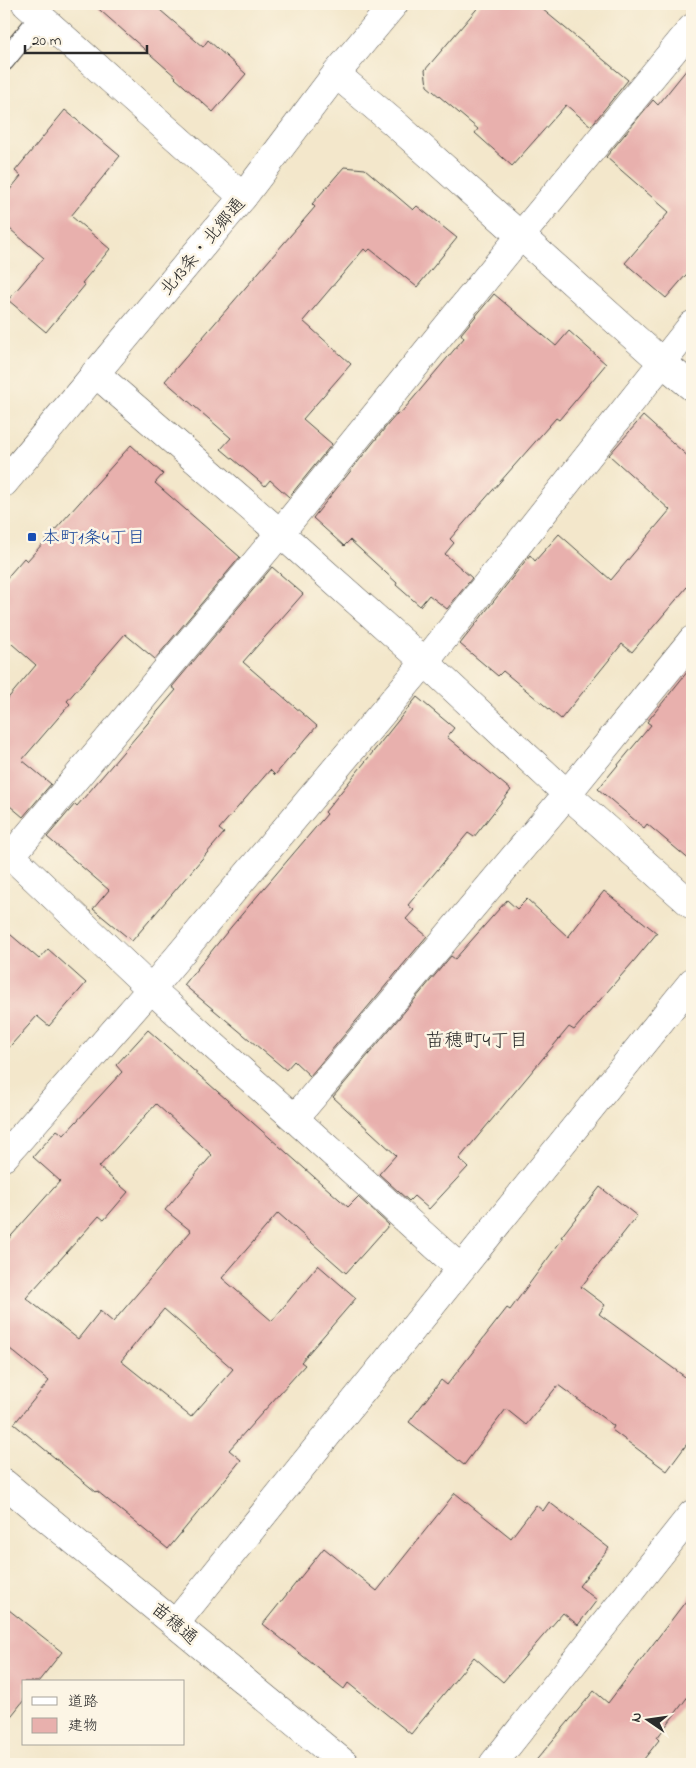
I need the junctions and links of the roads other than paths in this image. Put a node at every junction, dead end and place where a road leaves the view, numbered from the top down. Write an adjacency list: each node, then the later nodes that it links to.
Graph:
1 (394, 4): 5 (street, 北13条・北郷通)
2 (33, 10): 4 (lane); 6 (street)
3 (692, 28): 7 (street)
4 (4, 61)
5 (336, 74): 6 (street, 北13条・北郷通); 7 (street)
6 (243, 197): 10 (street, 北13条・北郷通)
7 (521, 236): 9 (street); 13 (street)
8 (692, 325): 9 (street)
9 (662, 362): 11 (street); 15 (street)
10 (95, 373): 12 (street, 北13条・北郷通); 13 (street)
11 (692, 387)
12 (4, 483)
13 (280, 533): 15 (street); 17 (street)
14 (692, 640): 16 (street)
15 (425, 662): 16 (street); 20 (street)
16 (567, 794): 18 (street); 21 (street)
17 (7, 852): 20 (street)
18 (692, 906)
19 (692, 982): 23 (street)
20 (151, 990): 21 (street); 22 (street)
21 (295, 1118): 23 (street)
22 (4, 1157)
23 (462, 1269): 26 (street)
24 (4, 1482): 26 (street, 苗穂通)
25 (692, 1514): 28 (street)
26 (176, 1624): 27 (street, 苗穂通)
27 (345, 1764)
28 (493, 1764)

